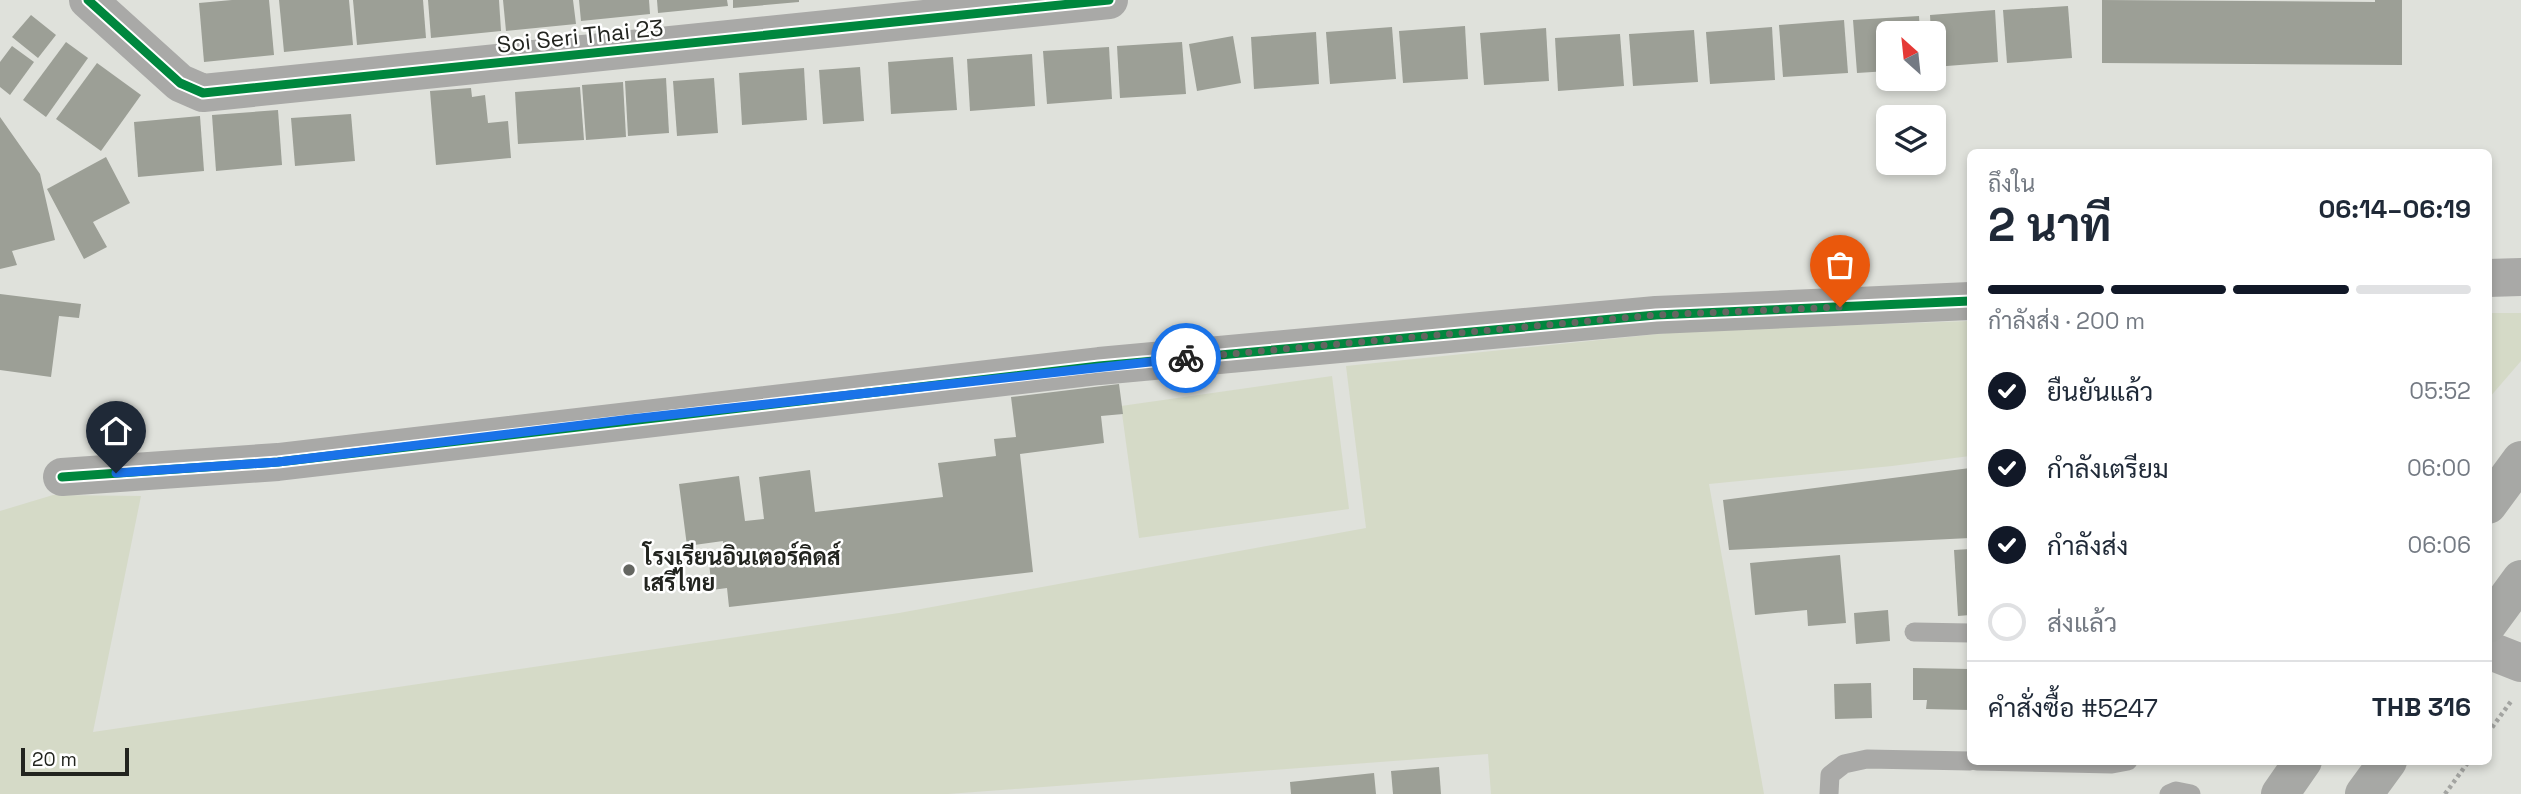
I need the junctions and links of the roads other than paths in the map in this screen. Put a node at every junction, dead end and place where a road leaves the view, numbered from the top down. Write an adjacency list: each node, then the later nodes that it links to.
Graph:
1 (88, 0): 2 (street, Soi Seri Thai 23)
2 (1109, 0)
3 (2521, 277): 4 (street)
4 (2492, 278)
5 (1967, 301): 7 (street)
6 (2521, 460): 8 (main road)
7 (62, 477)
8 (2492, 500)
9 (2521, 579): 10 (main road)
10 (2492, 619)
11 (1914, 632): 12 (lane)
12 (1967, 633)
13 (2492, 652): 14 (street)
14 (2521, 663)
15 (1967, 761): 18 (lane)
16 (2301, 765): 21 (main road)
17 (2385, 765): 22 (main road)
18 (1829, 794)
19 (2169, 794): 20 (lane)
20 (2191, 794)
21 (2280, 794)
22 (2364, 794)

